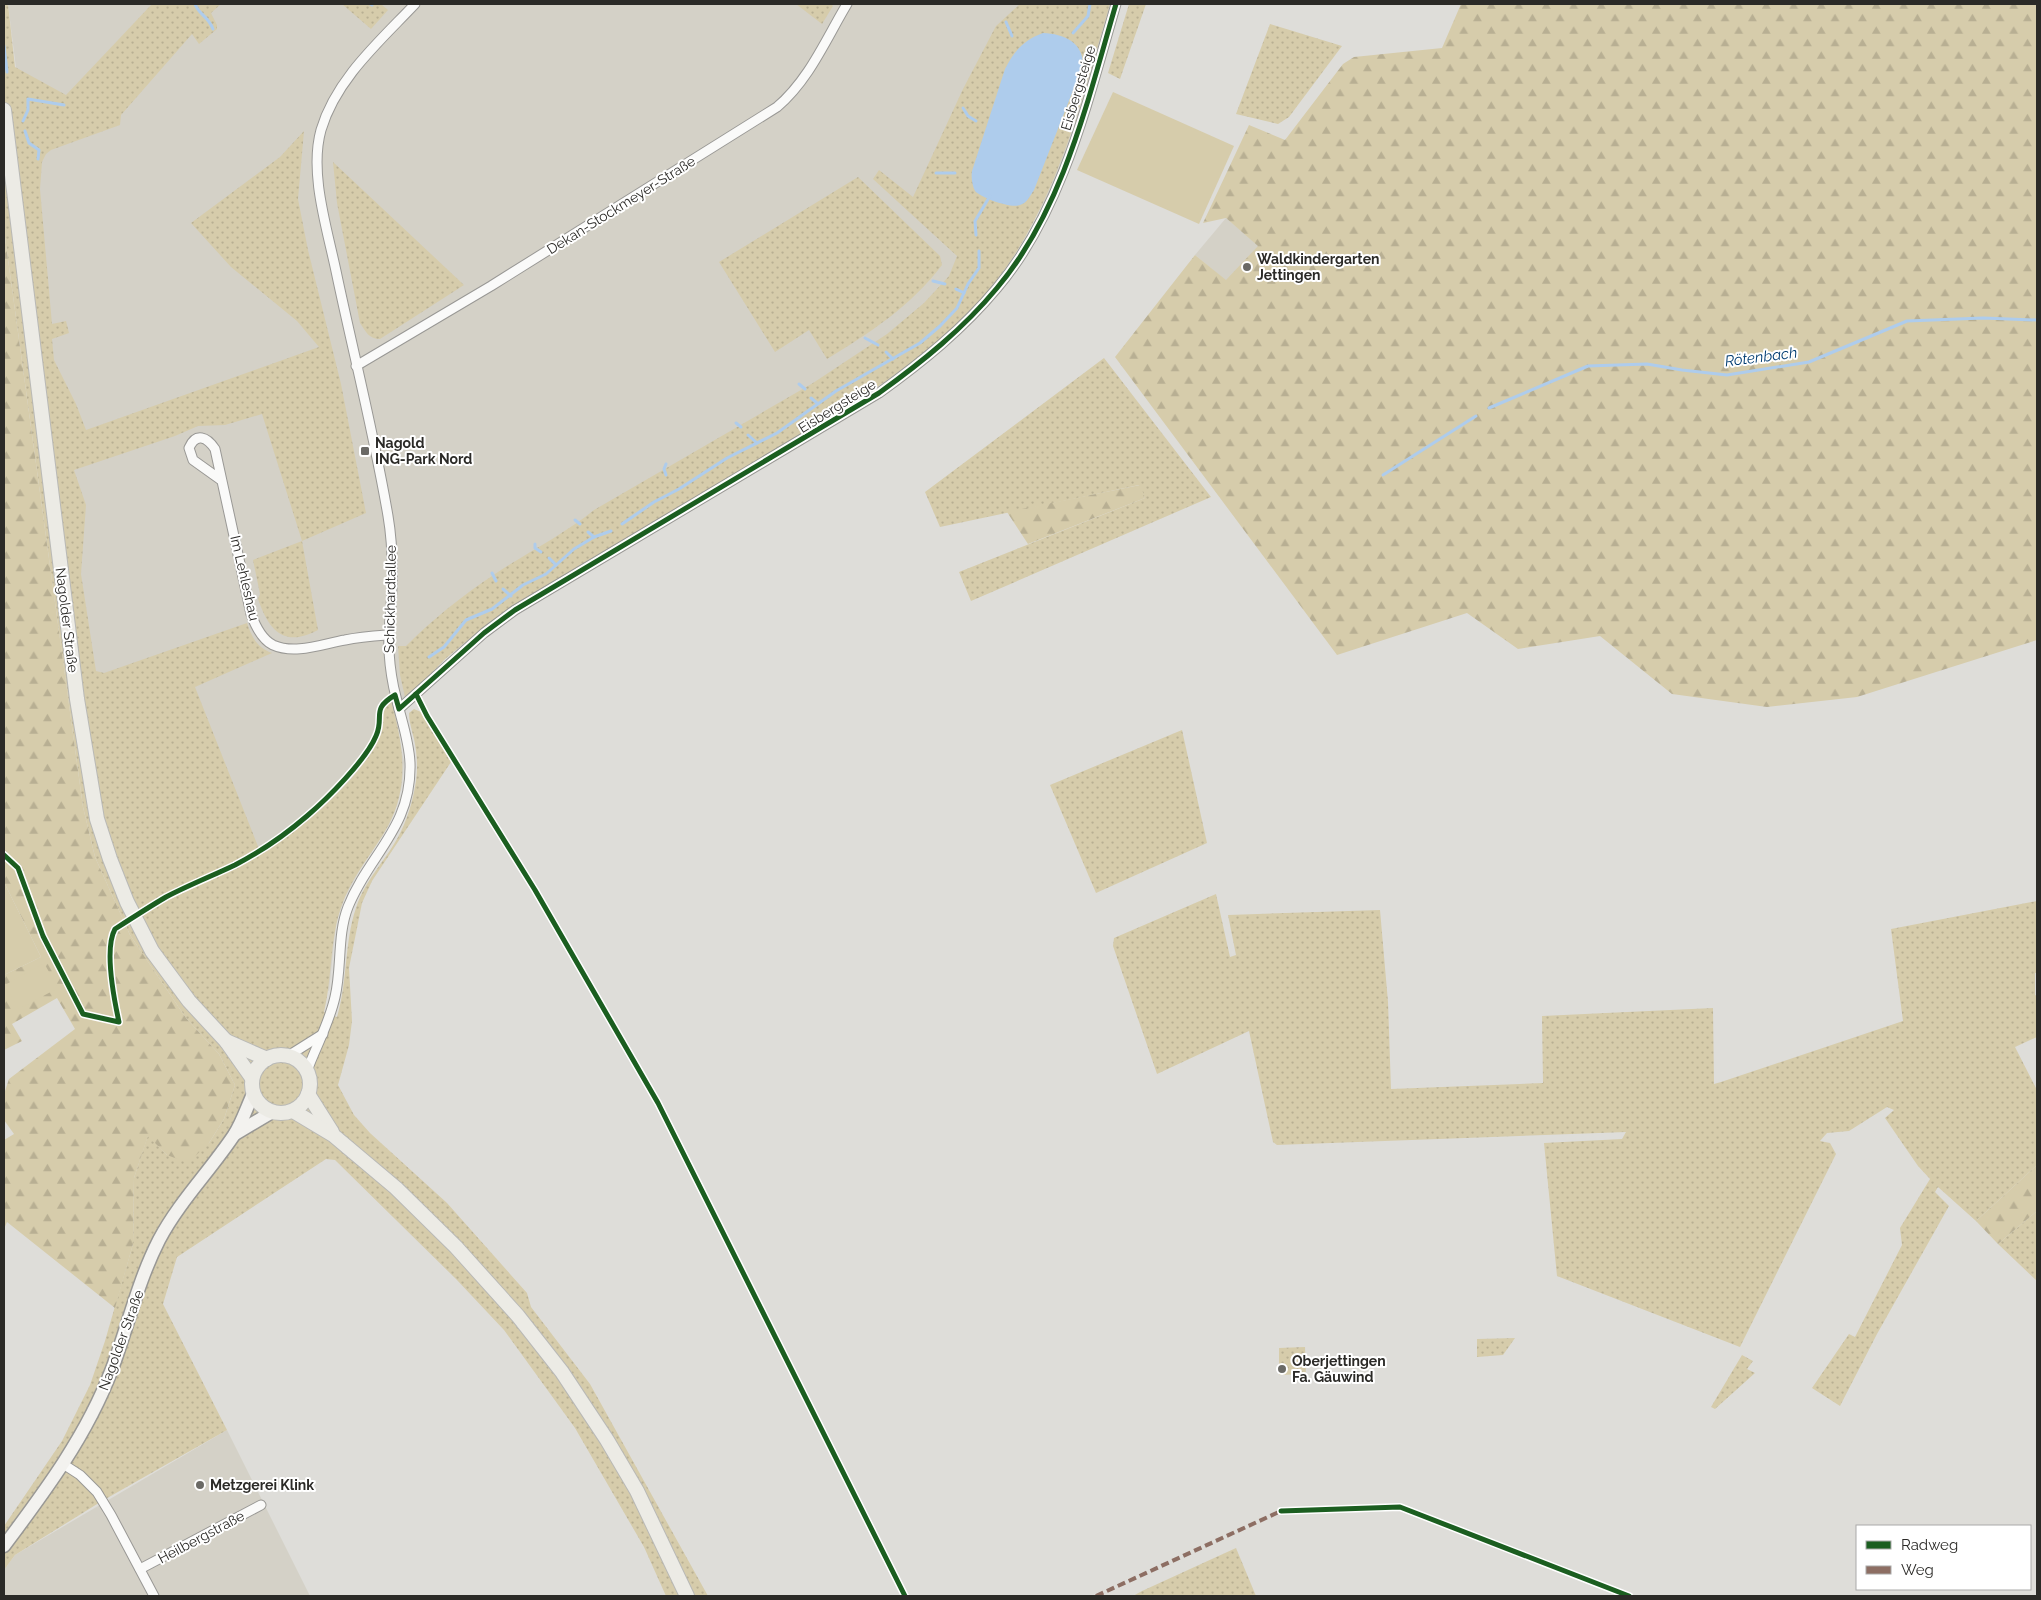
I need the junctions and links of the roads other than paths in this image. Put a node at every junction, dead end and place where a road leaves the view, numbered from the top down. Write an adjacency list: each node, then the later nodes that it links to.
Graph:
1 (415, 4): 5 (street, Schickhardtallee)
2 (847, 4): 5 (street, Dekan-Stockmeyer-Straße)
3 (1116, 4): 8 (street, Eisbergsteige)
4 (4, 110): 10 (main road, Nagolder Straße)
5 (356, 366): 7 (street, Schickhardtallee)
6 (221, 480): 6 (street, Im Lehleshau); 7 (street, Im Lehleshau)
7 (388, 635): 8 (street, Schickhardtallee)
8 (399, 709): 9 (street, Schickhardtallee)
9 (323, 1034): 11 (street); 13 (street, Schickhardtallee)
10 (226, 1041): 12 (main road, Nagolder Straße); 14 (main road, Nagolder Straße)
11 (288, 1056): 12 (main road); 13 (main road)
12 (267, 1059): 14 (main road)
13 (307, 1071): 16 (main road)
14 (252, 1078): 15 (main road)
15 (253, 1094): 18 (main road); 19 (street, Nagolder Straße)
16 (308, 1094): 17 (main road); 20 (main road)
17 (293, 1111): 18 (main road); 20 (main road)
18 (272, 1112): 19 (street, Nagolder Straße)
19 (235, 1134): 21 (street, Nagolder Straße)
20 (333, 1135): 26 (main road)
21 (64, 1464): 23 (street, Nagolder Straße); 24 (street)
22 (261, 1505): 24 (street, Heilbergstraße)
23 (4, 1546)
24 (140, 1569): 25 (street)
25 (154, 1596)
26 (687, 1596)

